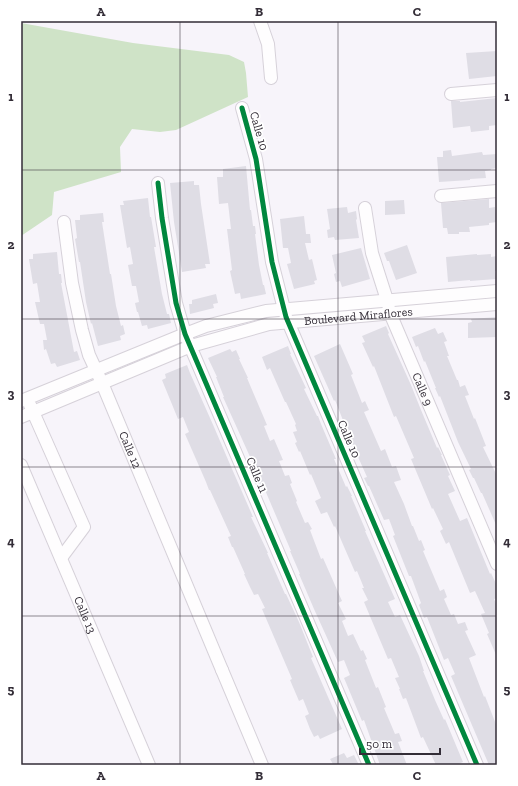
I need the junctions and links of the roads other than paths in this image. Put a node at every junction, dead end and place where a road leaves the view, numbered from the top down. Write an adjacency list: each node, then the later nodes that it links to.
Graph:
1 (260, 21): 2 (street)
2 (271, 78)
3 (497, 90): 4 (street)
4 (451, 94)
5 (242, 108): 14 (street, Calle 10)
6 (158, 183): 17 (street, Calle 11)
7 (497, 191): 8 (street)
8 (441, 196)
9 (365, 208): 12 (street, Calle 9)
10 (64, 222): 19 (street, Calle 12)
11 (497, 291): 12 (street, Boulevard Miraflores)
12 (387, 300): 14 (street, Boulevard Miraflores); 15 (street, Calle 9)
13 (497, 304): 15 (street, Boulevard Miraflores)
14 (284, 309): 16 (street, Calle 10); 17 (street, Boulevard Miraflores)
15 (390, 313): 16 (street, Boulevard Miraflores); 26 (street, Calle 9)
16 (289, 322): 18 (street, Boulevard Miraflores); 30 (street, Calle 10)
17 (185, 334): 18 (street, Calle 11); 19 (street, Boulevard Miraflores)
18 (191, 346): 20 (street, Boulevard Miraflores); 29 (street, Calle 11)
19 (96, 370): 20 (street, Calle 12); 21 (street, Boulevard Miraflores)
20 (102, 383): 22 (street, Boulevard Miraflores); 28 (street, Calle 12)
21 (24, 400): 22 (street)
22 (33, 412): 23 (street, Boulevard Miraflores); 25 (street)
23 (21, 418)
24 (21, 465): 25 (street, Calle 13)
25 (61, 558): 27 (street, Calle 13)
26 (497, 564)
27 (149, 765)
28 (262, 765)
29 (369, 765)
30 (477, 765)

